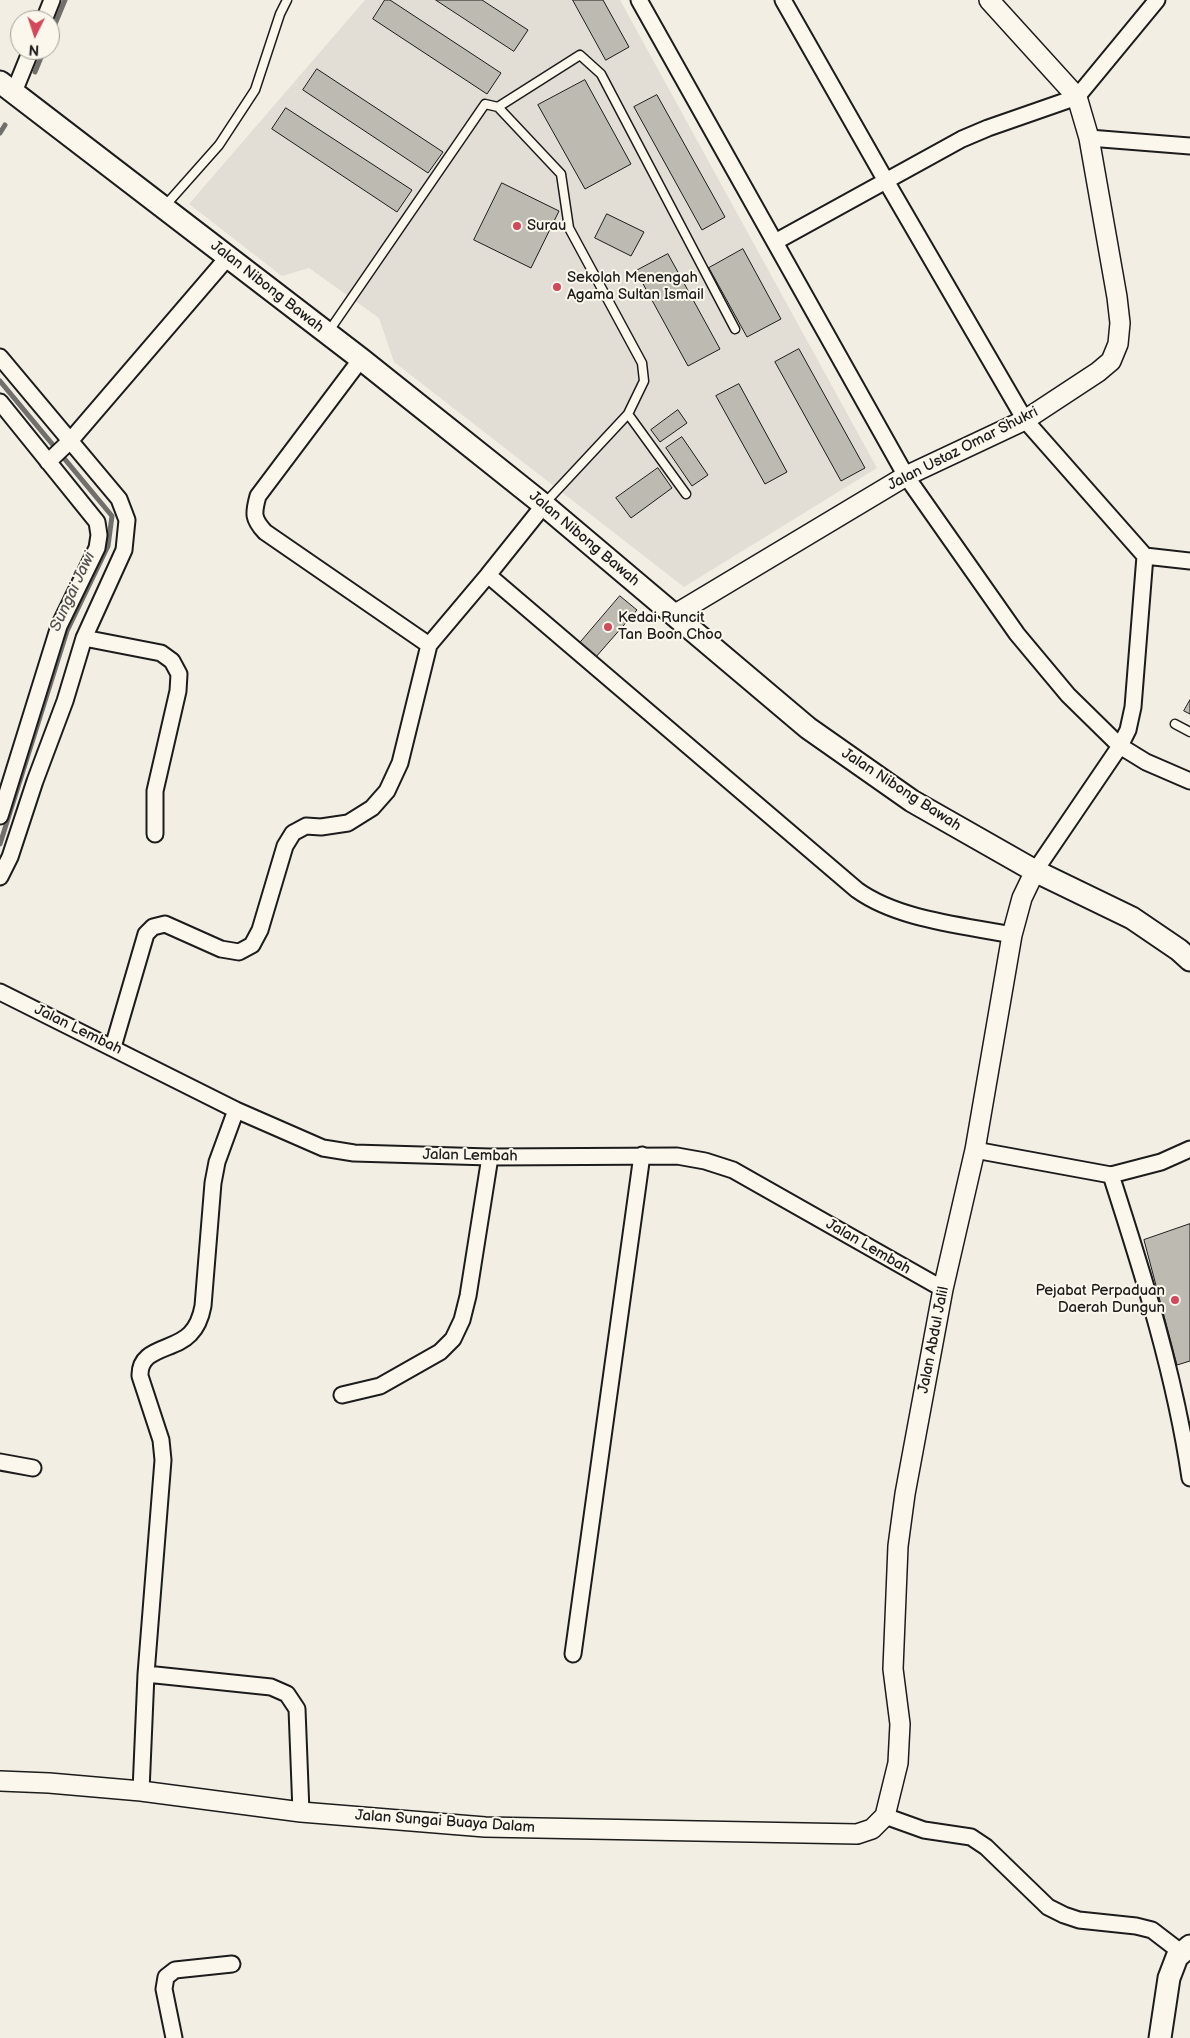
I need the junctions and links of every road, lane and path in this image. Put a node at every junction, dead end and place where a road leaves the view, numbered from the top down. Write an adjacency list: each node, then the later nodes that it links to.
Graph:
1 (287, 0): 13 (lane)
2 (639, 0): 14 (street)
3 (783, 0): 12 (street)
4 (989, 0): 8 (street, Jalan Ustaz Omar Shukri)
5 (1157, 0): 8 (street)
6 (25, 60): 7 (street)
7 (7, 87): 13 (main road, Jalan Nibong Bawah)
8 (1077, 97): 10 (street, Jalan Ustaz Omar Shukri); 12 (street)
9 (498, 107): 16 (lane); 17 (lane); 21 (lane)
10 (1089, 138): 11 (street); 22 (street, Jalan Ustaz Omar Shukri)
11 (1190, 146)
12 (886, 181): 14 (street); 22 (street)
13 (164, 207): 15 (main road, Jalan Nibong Bawah)
14 (775, 242): 25 (street)
15 (228, 257): 17 (main road, Jalan Nibong Bawah); 23 (street)
16 (735, 329)
17 (327, 334): 19 (main road, Jalan Nibong Bawah)
18 (0, 357): 23 (street)
19 (361, 360): 27 (main road, Jalan Nibong Bawah); 33 (street)
20 (0, 402): 24 (street)
21 (628, 414): 26 (lane); 27 (lane)
22 (1025, 420): 25 (street, Jalan Ustaz Omar Shukri); 28 (street)
23 (67, 443): 24 (street); 32 (street)
24 (50, 459): 38 (street)
25 (906, 476): 31 (street, Jalan Ustaz Omar Shukri); 36 (street)
26 (686, 494)
27 (544, 505): 30 (street); 31 (main road, Jalan Nibong Bawah)
28 (1145, 556): 29 (street); 36 (street)
29 (1190, 561)
30 (488, 576): 33 (street); 42 (street)
31 (674, 616): 40 (main road, Jalan Nibong Bawah)
32 (84, 638): 39 (street); 41 (street)
33 (430, 645): 45 (street)
34 (1175, 724): 35 (lane)
35 (1190, 732)
36 (1120, 746): 37 (street); 40 (street)
37 (1190, 781)
38 (0, 816)
39 (155, 834)
40 (1036, 871): 42 (street, Jalan Abdul Jalil); 43 (main road, Jalan Nibong Bawah)
41 (0, 877)
42 (1012, 935): 47 (street, Jalan Abdul Jalil)
43 (1190, 960)
44 (0, 992): 45 (street, Jalan Lembah)
45 (113, 1047): 46 (street, Jalan Lembah)
46 (236, 1110): 50 (street, Jalan Lembah); 58 (street)
47 (975, 1150): 51 (street); 52 (street, Jalan Abdul Jalil)
48 (1190, 1150): 51 (street)
49 (642, 1155): 50 (street, Jalan Lembah); 52 (street, Jalan Lembah); 57 (street)
50 (490, 1157): 53 (street)
51 (1111, 1175): 56 (street)
52 (943, 1290): 62 (street, Jalan Abdul Jalil)
53 (342, 1395)
54 (0, 1462): 55 (street)
55 (33, 1468)
56 (1190, 1478)
57 (573, 1654)
58 (146, 1674): 60 (street); 61 (street)
59 (0, 1781): 60 (street, Jalan Sungai Buaya Dalam)
60 (141, 1792): 61 (street, Jalan Sungai Buaya Dalam)
61 (301, 1812): 62 (street, Jalan Sungai Buaya Dalam)
62 (885, 1816): 63 (street)
63 (1186, 1950): 66 (main road)
64 (232, 1964): 65 (street)
65 (174, 2038)
66 (1160, 2038)

